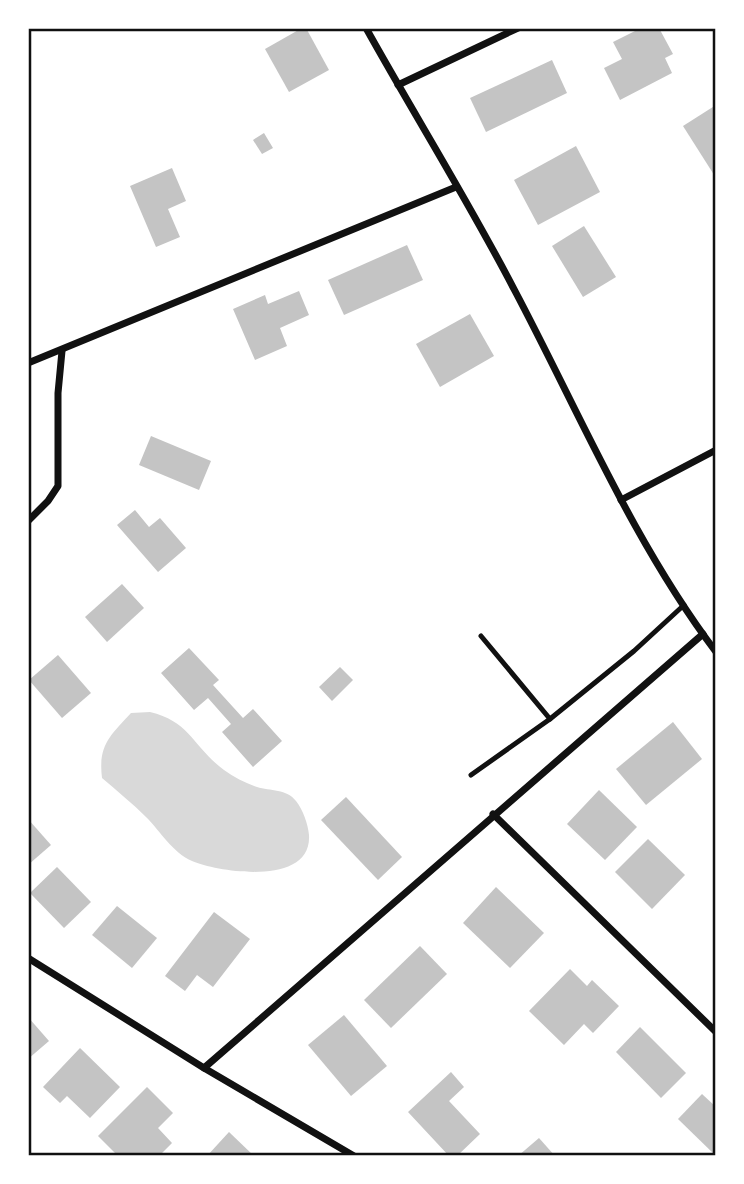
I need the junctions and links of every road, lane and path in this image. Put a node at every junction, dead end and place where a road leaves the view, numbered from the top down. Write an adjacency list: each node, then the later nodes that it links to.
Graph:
1 (366, 28): 3 (street)
2 (518, 28): 3 (street)
3 (398, 85): 4 (street)
4 (456, 187): 5 (street); 8 (street)
5 (62, 351): 6 (street); 9 (street)
6 (28, 363)
7 (716, 450): 8 (street)
8 (621, 500): 10 (street)
9 (28, 521)
10 (684, 605): 11 (street); 14 (lane)
11 (703, 634): 13 (street); 16 (street)
12 (481, 636): 14 (lane)
13 (716, 652)
14 (550, 719): 15 (lane)
15 (471, 775)
16 (493, 814): 18 (street); 19 (street)
17 (28, 958): 19 (street)
18 (716, 1032)
19 (204, 1068): 20 (street)
20 (354, 1156)

